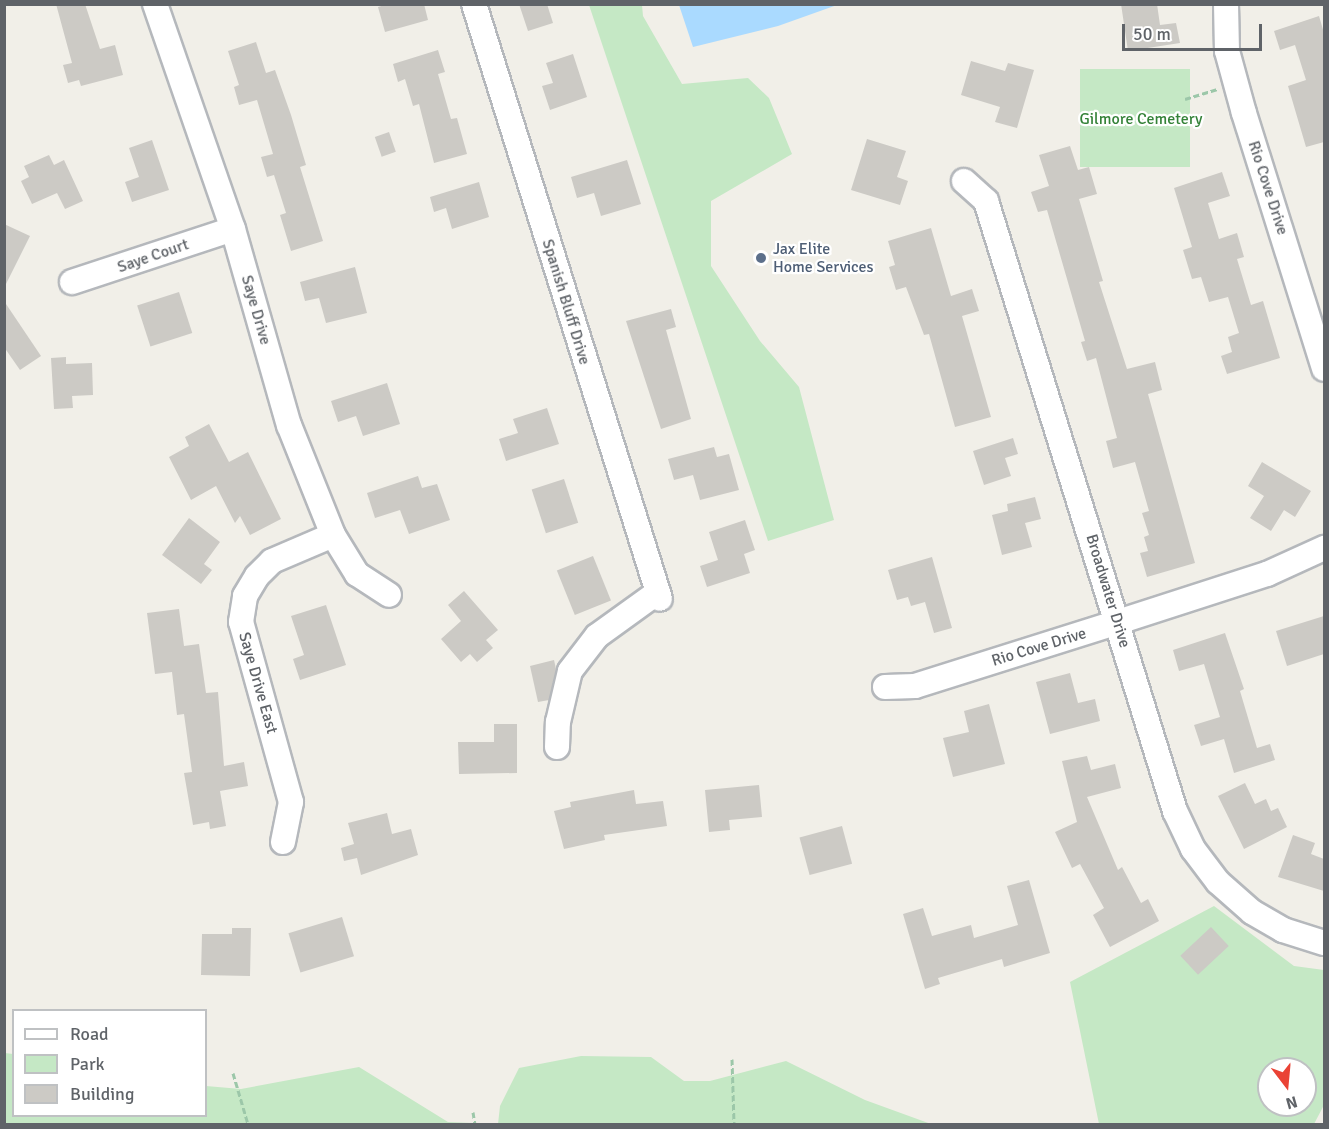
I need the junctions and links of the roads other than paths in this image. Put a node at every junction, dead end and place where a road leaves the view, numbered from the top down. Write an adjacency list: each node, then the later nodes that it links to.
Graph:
1 (155, 4): 5 (street, Saye Drive)
2 (474, 4): 13 (street, Spanish Bluff Drive)
3 (1226, 4): 7 (street, Rio Cove Drive)
4 (964, 181): 11 (street, Broadwater Drive)
5 (233, 229): 6 (street, Saye Court); 8 (street, Saye Drive)
6 (72, 282)
7 (1324, 369)
8 (333, 535): 10 (street, Saye Drive); 14 (street, Saye Drive East)
9 (1324, 548): 11 (street, Rio Cove Drive)
10 (389, 596)
11 (1118, 622): 12 (street, Rio Cove Drive); 15 (street, Broadwater Drive)
12 (885, 687)
13 (557, 747)
14 (282, 842)
15 (1324, 943)

